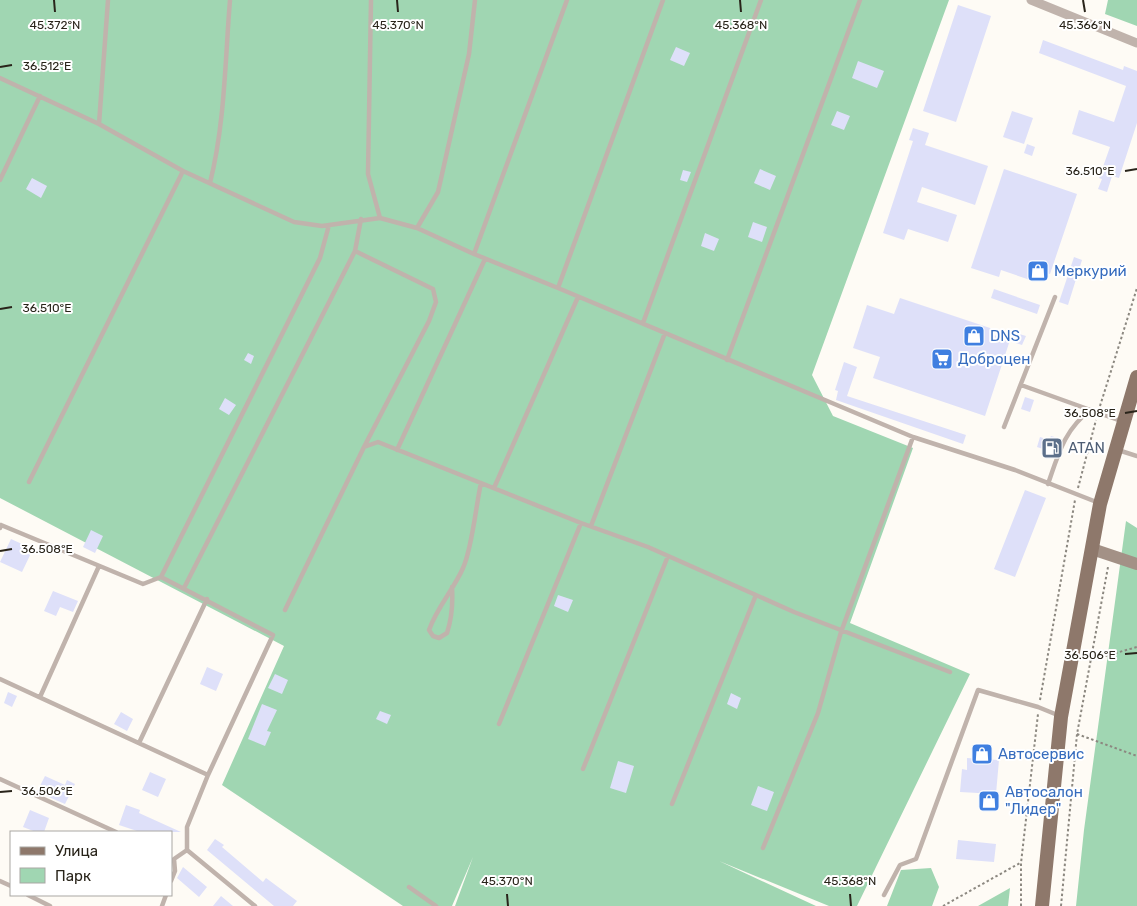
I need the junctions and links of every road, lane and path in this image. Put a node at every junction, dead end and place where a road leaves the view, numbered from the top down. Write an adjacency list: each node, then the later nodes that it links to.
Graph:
1 (108, 0): 13 (lane)
2 (230, 0): 16 (lane)
3 (371, 0): 17 (lane)
4 (475, 0): 20 (lane)
5 (567, 0): 22 (lane)
6 (663, 0): 24 (lane)
7 (761, 0): 28 (lane)
8 (860, 0): 30 (lane)
9 (1031, 0): 10 (street)
10 (1137, 43)
11 (0, 78): 12 (lane)
12 (40, 96): 13 (lane); 15 (lane)
13 (99, 124): 14 (lane)
14 (183, 171): 16 (lane); 42 (lane)
15 (0, 180)
16 (210, 183): 19 (lane)
17 (380, 218): 18 (lane); 20 (lane)
18 (361, 220): 19 (lane); 21 (lane)
19 (329, 225): 56 (lane)
20 (417, 228): 22 (lane)
21 (355, 251): 38 (lane); 58 (lane)
22 (474, 254): 23 (lane)
23 (485, 259): 24 (lane); 40 (lane)
24 (558, 288): 26 (lane)
25 (1137, 288): 34 (path)
26 (578, 297): 28 (lane); 45 (lane)
27 (1055, 297): 32 (lane)
28 (643, 323): 29 (lane)
29 (666, 332): 30 (lane); 49 (lane)
30 (728, 360): 37 (lane)
31 (1137, 377): 35 (main road)
32 (1021, 385): 33 (lane); 36 (lane)
33 (1091, 410): 34 (lane); 44 (lane)
34 (1098, 413): 35 (lane); 46 (path)
35 (1123, 421): 39 (main road)
36 (1004, 428)
37 (913, 437): 44 (lane); 62 (lane)
38 (364, 447): 40 (lane); 61 (lane)
39 (1114, 449): 41 (lane); 47 (main road)
40 (397, 450): 43 (lane)
41 (1137, 456)
42 (29, 482)
43 (480, 483): 45 (lane); 57 (lane)
44 (1048, 484): 46 (lane)
45 (494, 488): 48 (lane)
46 (1076, 494): 47 (lane); 68 (path)
47 (1100, 504): 51 (main road)
48 (581, 523): 49 (lane); 70 (lane)
49 (591, 526): 53 (lane)
50 (0, 528): 55 (lane)
51 (1092, 549): 52 (main road); 69 (main road)
52 (1110, 555): 54 (main road); 64 (path)
53 (668, 556): 59 (lane); 74 (lane)
54 (1137, 564)
55 (99, 566): 56 (lane); 67 (lane)
56 (161, 577): 58 (lane)
57 (452, 587): 57 (lane)
58 (184, 588): 60 (lane)
59 (756, 596): 62 (lane); 77 (lane)
60 (207, 599): 72 (lane); 75 (lane)
61 (285, 610)
62 (841, 632): 65 (lane); 79 (lane)
63 (1137, 647): 64 (path)
64 (1090, 660): 71 (path)
65 (950, 672)
66 (0, 679): 67 (lane)
67 (40, 697): 72 (lane)
68 (1038, 707): 69 (lane); 82 (path); 85 (lane)
69 (1061, 717): 92 (main road)
70 (499, 724)
71 (1078, 734): 73 (path); 93 (path)
72 (139, 744): 75 (lane)
73 (1137, 756)
74 (583, 770)
75 (208, 775): 80 (lane)
76 (0, 779): 78 (lane)
77 (672, 804)
78 (114, 831)
79 (763, 848)
80 (187, 850): 81 (lane); 88 (lane)
81 (173, 858): 83 (lane)
82 (1021, 863): 90 (path); 91 (path)
83 (172, 878)
84 (409, 887): 89 (lane)
85 (884, 895)
86 (30, 896): 87 (lane)
87 (50, 906)
88 (255, 906)
89 (436, 906)
90 (943, 906)
91 (1021, 906)
92 (1042, 906)
93 (1061, 906)

